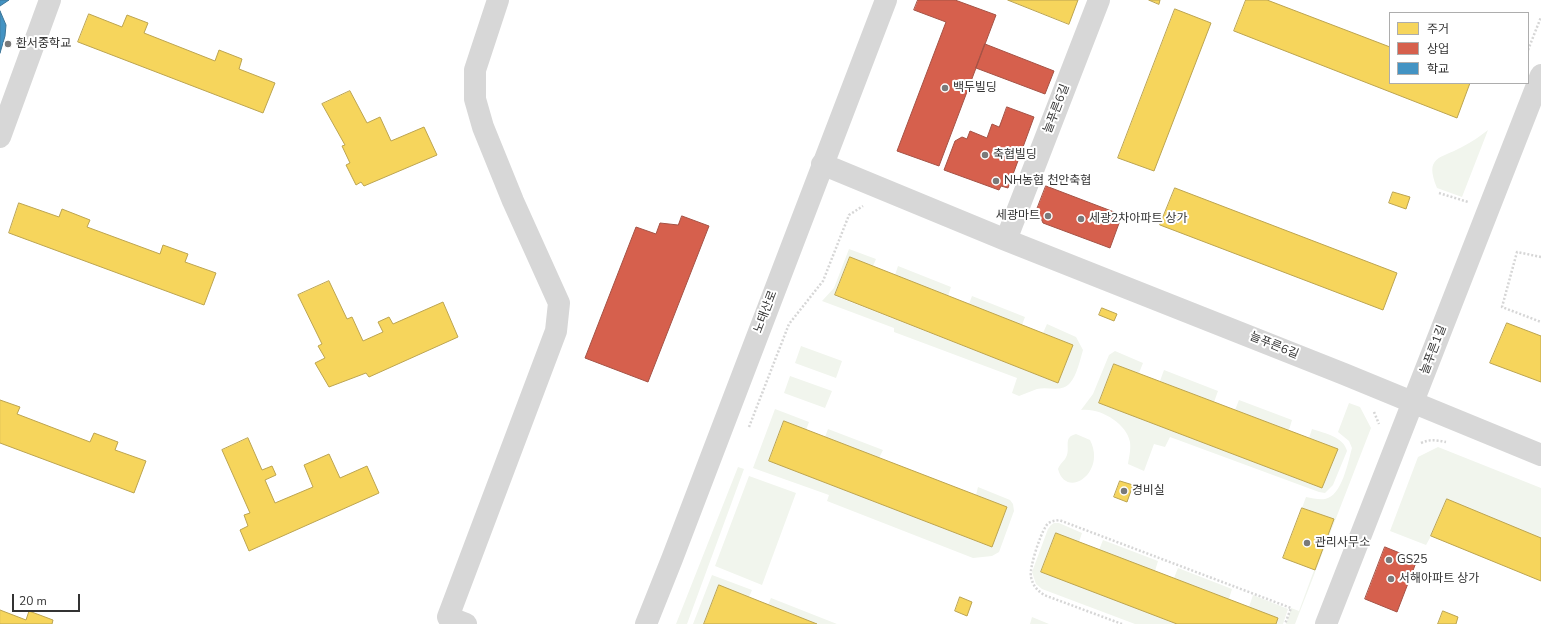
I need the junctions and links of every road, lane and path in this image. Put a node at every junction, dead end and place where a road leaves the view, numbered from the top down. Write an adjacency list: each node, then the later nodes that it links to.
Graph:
1 (50, 0): 8 (street)
2 (498, 0): 19 (street)
3 (886, 0): 9 (street, 노태산로)
4 (1099, 0): 11 (street, 늘푸른6길)
5 (1541, 17): 6 (path)
6 (1529, 47)
7 (1541, 75): 14 (street, 늘푸른1길)
8 (0, 137)
9 (822, 164): 11 (street, 늘푸른6길); 20 (street, 노태산로)
10 (867, 205): 17 (path)
11 (1006, 240): 14 (street, 늘푸른6길)
12 (1541, 257): 13 (path)
13 (1541, 322)
14 (1412, 403): 18 (street, 늘푸른6길); 23 (street, 늘푸른1길)
15 (1372, 409): 16 (path)
16 (1380, 426)
17 (746, 434)
18 (1541, 455)
19 (466, 624)
20 (646, 624)
21 (1122, 624): 22 (path)
22 (1285, 624)
23 (1326, 624)

